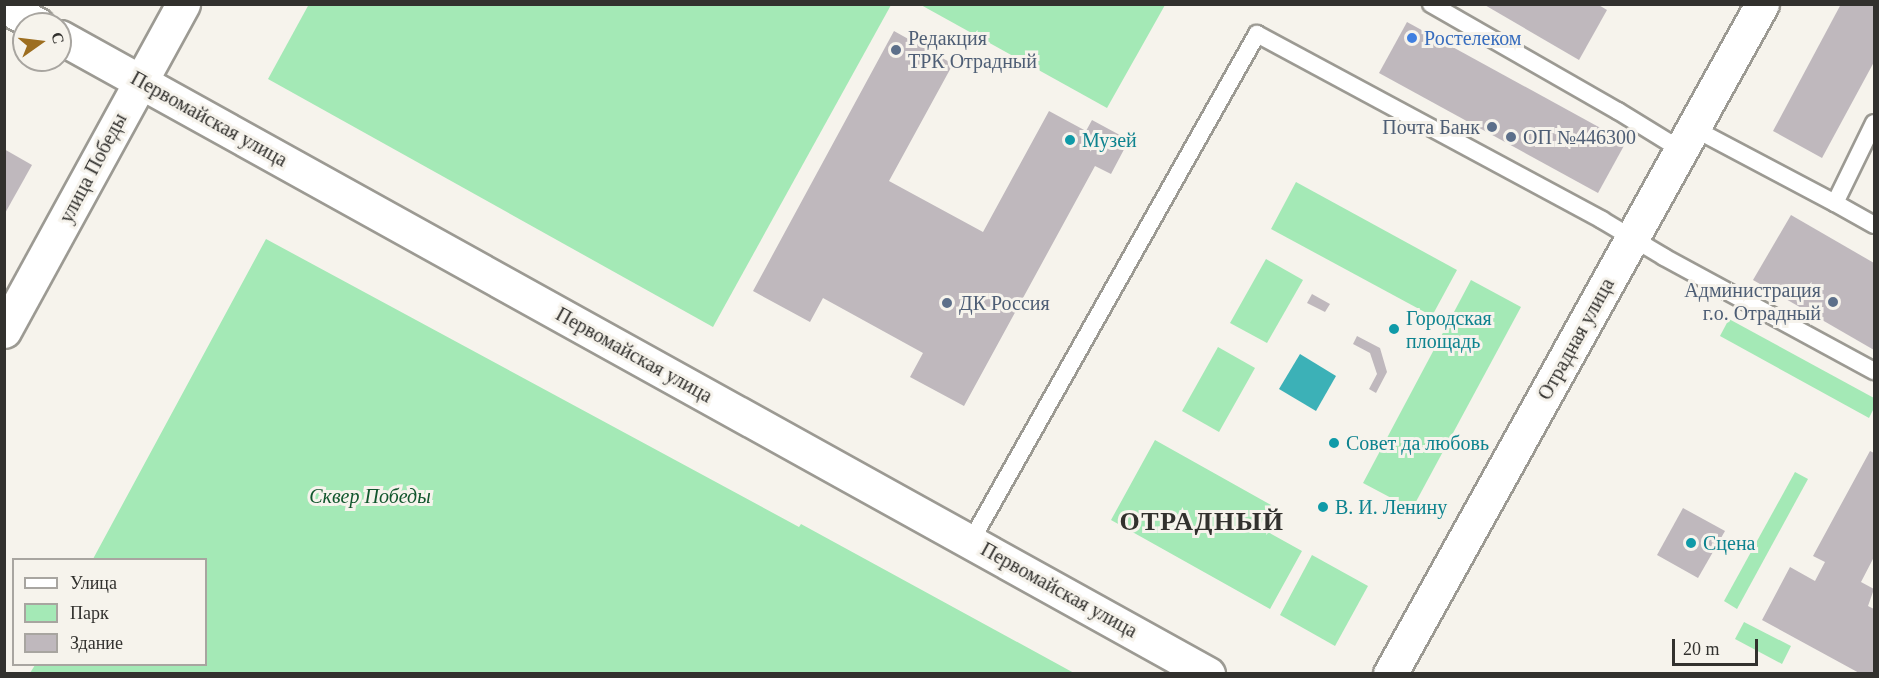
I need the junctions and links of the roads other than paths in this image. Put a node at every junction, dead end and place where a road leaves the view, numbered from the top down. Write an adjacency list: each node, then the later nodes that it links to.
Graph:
1 (183, 4): 5 (street, улица Победы)
2 (1431, 4): 7 (lane)
3 (1762, 4): 7 (street, Отрадная улица)
4 (72, 44): 5 (street, Первомайская улица)
5 (140, 81): 11 (street, улица Победы); 13 (street, Первомайская улица)
6 (1875, 123): 8 (lane)
7 (1689, 140): 8 (lane); 10 (street, Отрадная улица)
8 (1835, 203): 9 (lane)
9 (1875, 225)
10 (1632, 238): 12 (lane); 13 (lane); 15 (street, Отрадная улица)
11 (4, 331)
12 (1875, 371)
13 (971, 541): 14 (street, Первомайская улица)
14 (1208, 674)
15 (1390, 674)

